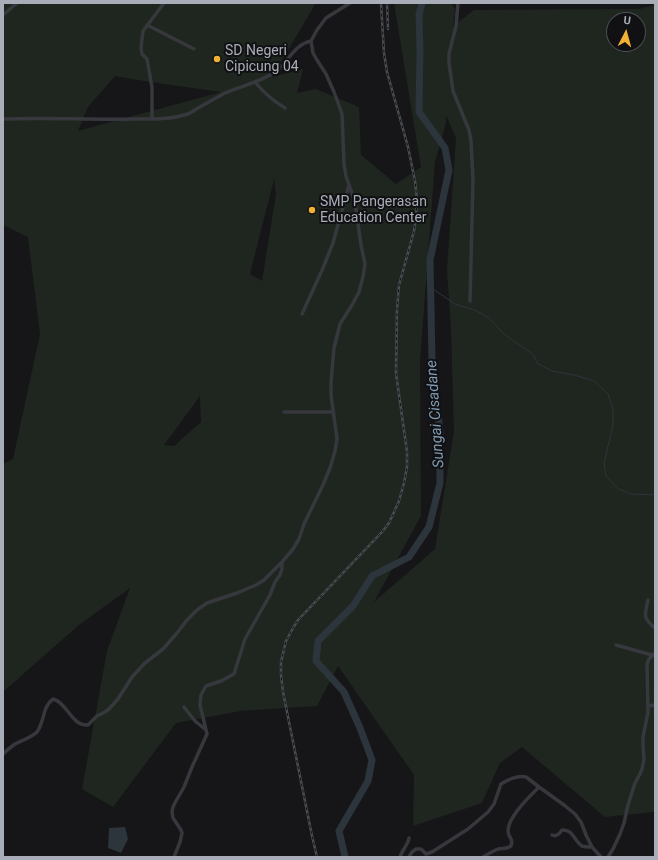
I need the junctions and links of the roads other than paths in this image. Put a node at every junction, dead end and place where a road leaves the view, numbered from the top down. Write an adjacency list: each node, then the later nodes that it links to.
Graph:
1 (17, 3): 5 (street)
2 (164, 3): 6 (street)
3 (350, 3): 7 (street)
4 (458, 3): 14 (street)
5 (3, 15)
6 (147, 25): 8 (street); 12 (street)
7 (311, 41): 9 (street); 13 (street)
8 (194, 49)
9 (255, 82): 10 (street); 12 (street)
10 (285, 108)
11 (3, 119): 12 (street)
12 (152, 119)
13 (349, 184): 15 (street); 17 (street)
14 (470, 300)
15 (302, 314)
16 (284, 412): 17 (street)
17 (333, 412): 18 (street)
18 (282, 562): 26 (street); 27 (street)
19 (648, 600): 20 (street)
20 (655, 628)
21 (616, 645): 22 (street)
22 (654, 654): 24 (street)
23 (655, 705): 24 (street)
24 (648, 706): 39 (street)
25 (184, 707): 26 (street)
26 (206, 730): 33 (street)
27 (3, 754)
28 (539, 788): 31 (street); 32 (street); 37 (street)
29 (552, 835): 31 (street)
30 (409, 838): 34 (street)
31 (592, 847): 38 (street)
32 (432, 852): 35 (street); 36 (street)
33 (174, 857)
34 (400, 857)
35 (409, 857)
36 (430, 857)
37 (483, 857)
38 (601, 857)
39 (608, 857)

